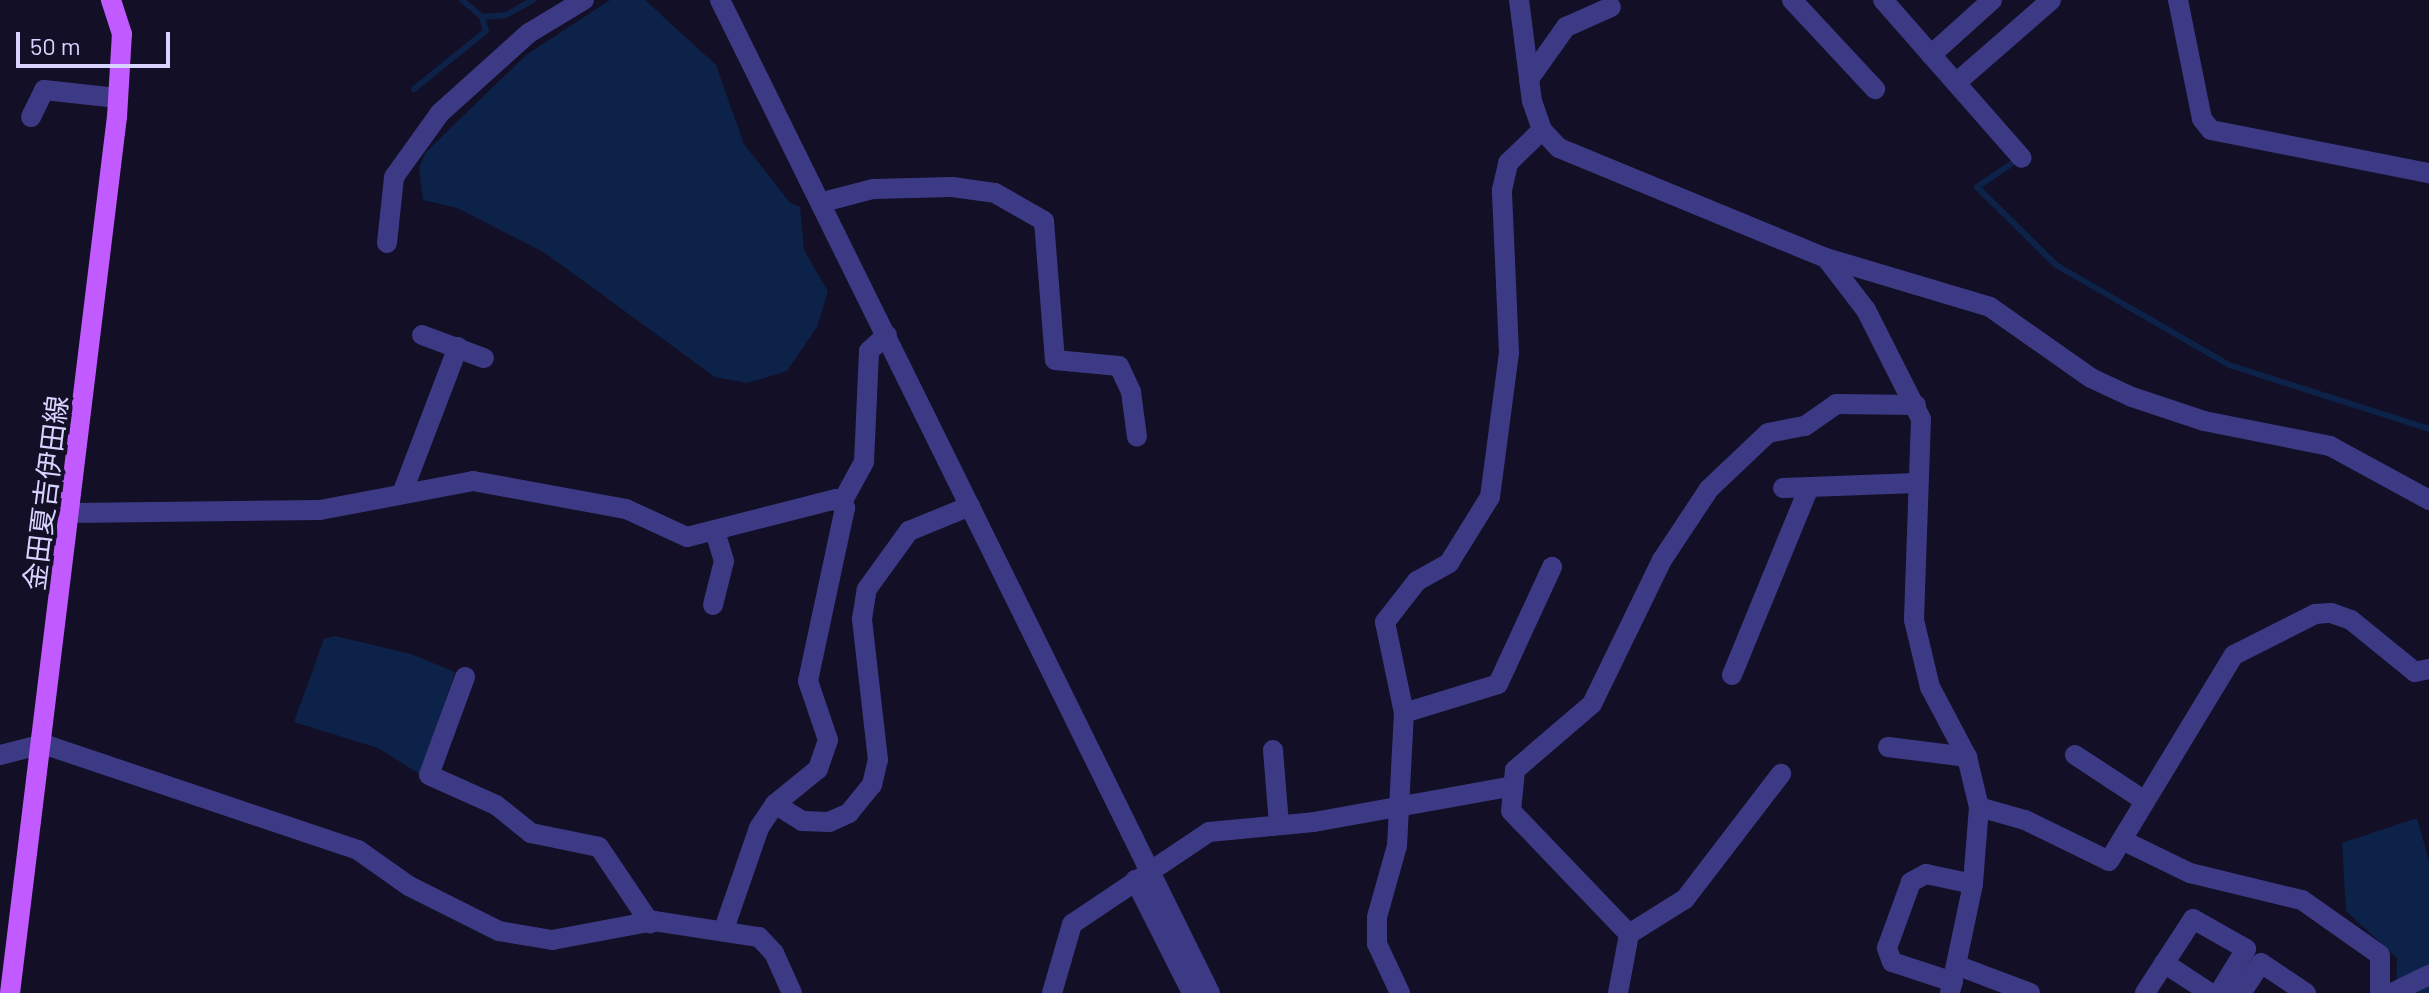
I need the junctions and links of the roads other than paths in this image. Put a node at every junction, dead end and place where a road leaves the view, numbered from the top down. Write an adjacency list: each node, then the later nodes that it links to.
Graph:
1 (111, 0): 15 (main road, 金田夏吉伊田線)
2 (720, 0): 20 (street)
3 (1519, 0): 12 (street)
4 (1792, 0): 14 (street)
5 (1992, 0): 11 (street)
6 (2051, 0): 13 (street)
7 (2178, 0): 19 (street)
8 (1887, 1): 11 (street)
9 (575, 6): 21 (street)
10 (1611, 7): 12 (street)
11 (1931, 55): 13 (street)
12 (1529, 79): 17 (street)
13 (1956, 83): 18 (street)
14 (1875, 89)
15 (118, 98): 16 (street); 36 (main road, 金田夏吉伊田線)
16 (31, 117)
17 (1542, 130): 22 (street); 43 (street)
18 (2022, 158)
19 (2429, 173)
20 (823, 202): 24 (street); 28 (street)
21 (387, 243)
22 (1826, 258): 27 (street); 33 (street)
23 (422, 335): 25 (street)
24 (887, 335): 34 (street); 35 (street)
25 (458, 347): 26 (street); 32 (street)
26 (484, 358)
27 (1916, 405): 29 (street); 51 (street)
28 (1137, 437)
29 (1916, 483): 30 (street); 49 (street)
30 (1809, 487): 31 (street); 41 (street)
31 (1783, 488)
32 (403, 491): 36 (street); 37 (street)
33 (2429, 500)
34 (841, 504): 37 (street); 53 (street)
35 (970, 506): 53 (street); 58 (street)
36 (71, 513): 44 (main road, 金田夏吉伊田線)
37 (716, 534): 39 (street)
38 (1552, 567): 43 (street)
39 (713, 605)
40 (2429, 669): 52 (street)
41 (1732, 675)
42 (465, 677): 60 (street)
43 (1404, 713): 55 (street)
44 (43, 744): 47 (street); 60 (street); 66 (main road, 金田夏吉伊田線)
45 (1888, 747): 49 (street)
46 (1273, 750): 56 (street)
47 (0, 755)
48 (2075, 755): 52 (street)
49 (1967, 757): 54 (street)
50 (1781, 774): 62 (street)
51 (1509, 787): 55 (street); 62 (street)
52 (2145, 801): 57 (street)
53 (775, 804): 61 (street)
54 (1979, 807): 57 (street); 59 (street)
55 (1401, 808): 56 (street); 71 (street)
56 (1279, 824): 58 (street)
57 (2122, 840): 79 (street)
58 (1142, 876): 68 (street); 69 (street); 70 (street)
59 (1973, 884): 65 (street); 65 (street)
60 (650, 923): 61 (street)
61 (724, 929): 67 (street)
62 (1629, 934): 72 (street)
63 (2164, 963): 74 (street); 75 (street); 76 (street)
64 (2429, 975): 80 (street)
65 (1953, 980): 73 (street)
66 (10, 993)
67 (792, 993)
68 (1052, 993)
69 (1192, 993)
70 (1210, 993)
71 (1400, 993)
72 (1618, 993)
73 (2030, 993)
74 (2145, 993)
75 (2210, 993)
76 (2219, 993)
77 (2241, 993): 78 (street)
78 (2306, 993)
79 (2380, 993)
80 (2392, 993)

